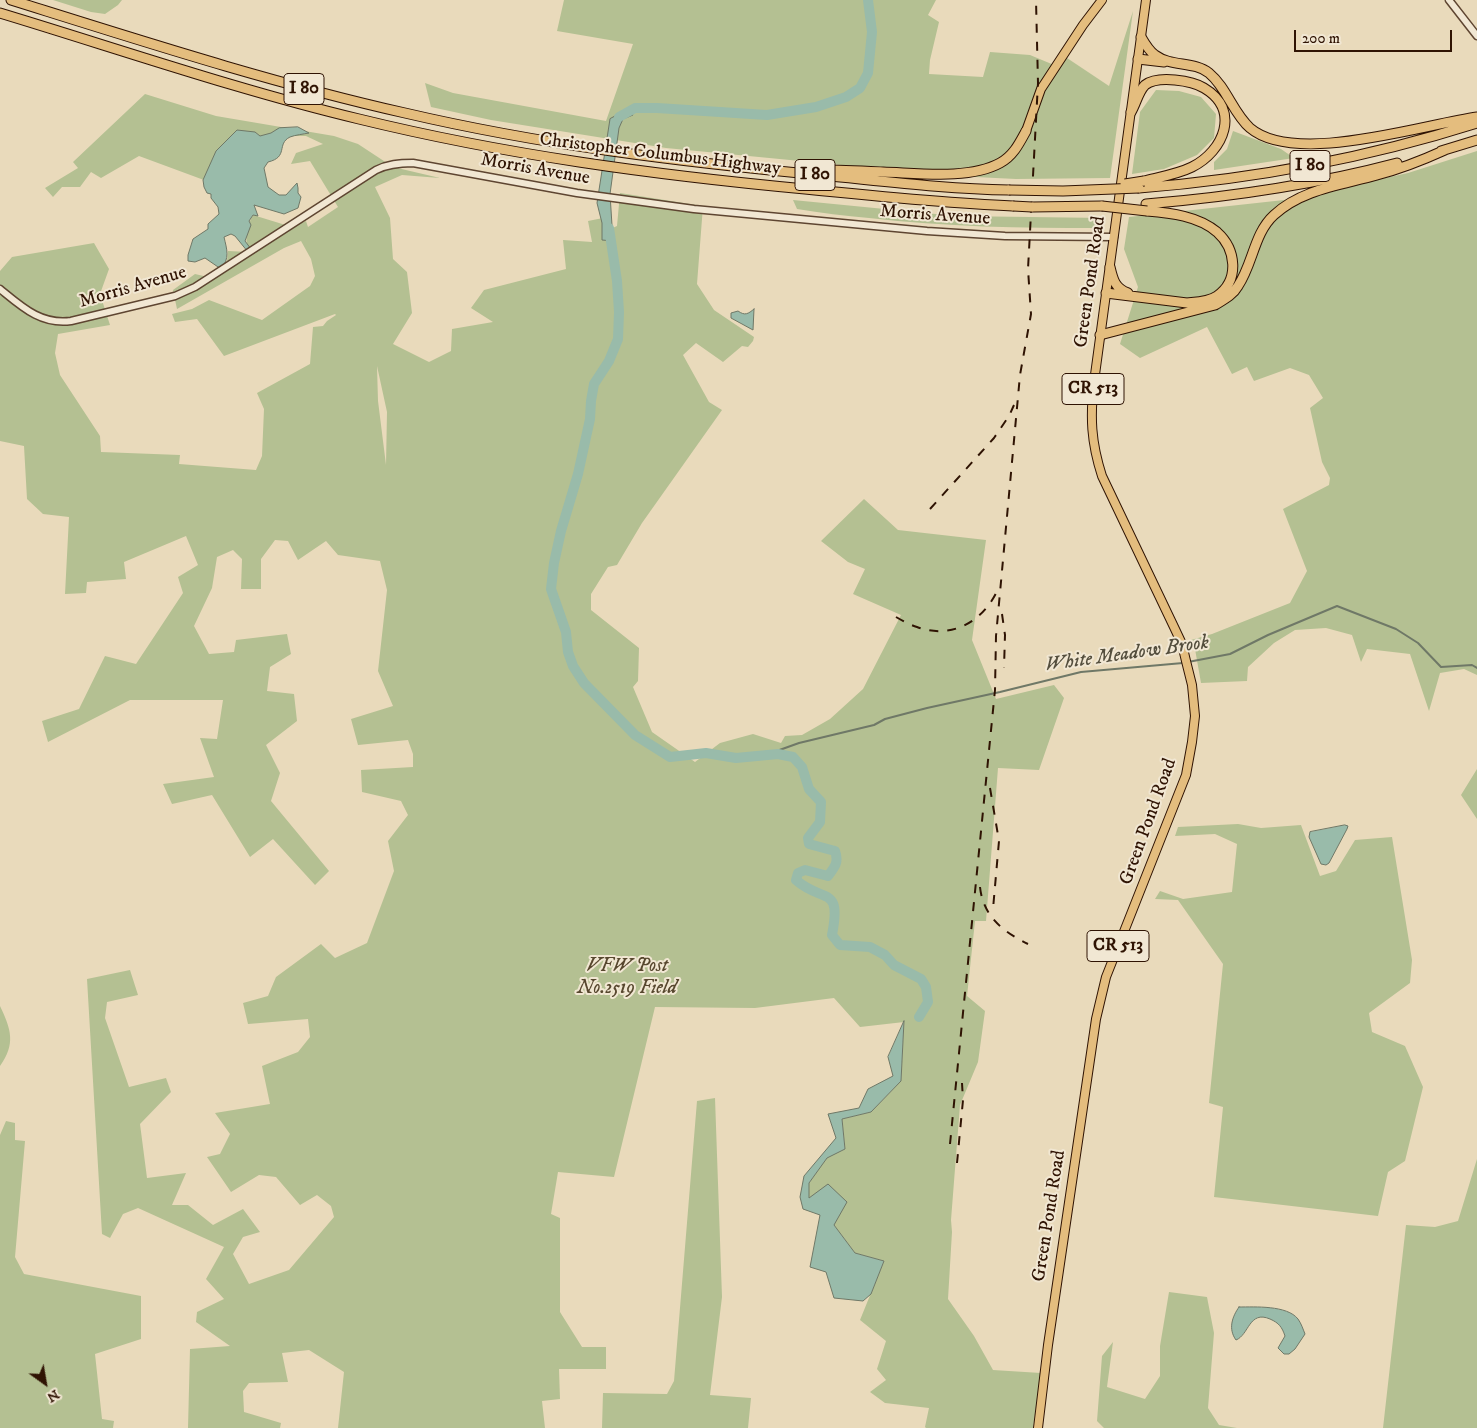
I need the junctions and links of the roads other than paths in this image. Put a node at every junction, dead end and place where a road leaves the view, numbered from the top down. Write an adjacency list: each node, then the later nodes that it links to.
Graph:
1 (11, 0): 16 (highway, Christopher Columbus Highway / I 80)
2 (1102, 0): 13 (main road)
3 (1146, 0): 7 (main road, Green Pond Road / CR 513)
4 (1449, 0): 6 (street)
5 (0, 13): 18 (highway, Christopher Columbus Highway / I 80, bridge)
6 (1477, 36)
7 (1141, 37): 8 (main road, Green Pond Road / CR 513); 9 (highway)
8 (1138, 58): 9 (highway); 10 (main road, Green Pond Road / CR 513)
9 (1172, 62): 11 (highway)
10 (1131, 112): 17 (highway); 19 (main road, Green Pond Road / CR 513)
11 (1477, 117)
12 (1477, 123): 17 (highway, I 80)
13 (1026, 131): 16 (highway)
14 (1477, 140): 15 (highway, I 80)
15 (1445, 150): 18 (highway, I 80); 24 (highway)
16 (738, 167): 17 (highway, Christopher Columbus Highway / I 80, bridge)
17 (1142, 184)
18 (1146, 207): 23 (highway)
19 (1114, 237): 20 (main road, Green Pond Road / CR 513); 21 (street, Morris Avenue)
20 (1110, 267): 22 (main road, Green Pond Road / CR 513); 23 (highway)
21 (0, 289)
22 (1106, 292): 23 (highway); 24 (main road, Green Pond Road / CR 513)
23 (1136, 296)
24 (1100, 335): 25 (main road, Green Pond Road / CR 513)
25 (1038, 1428)

